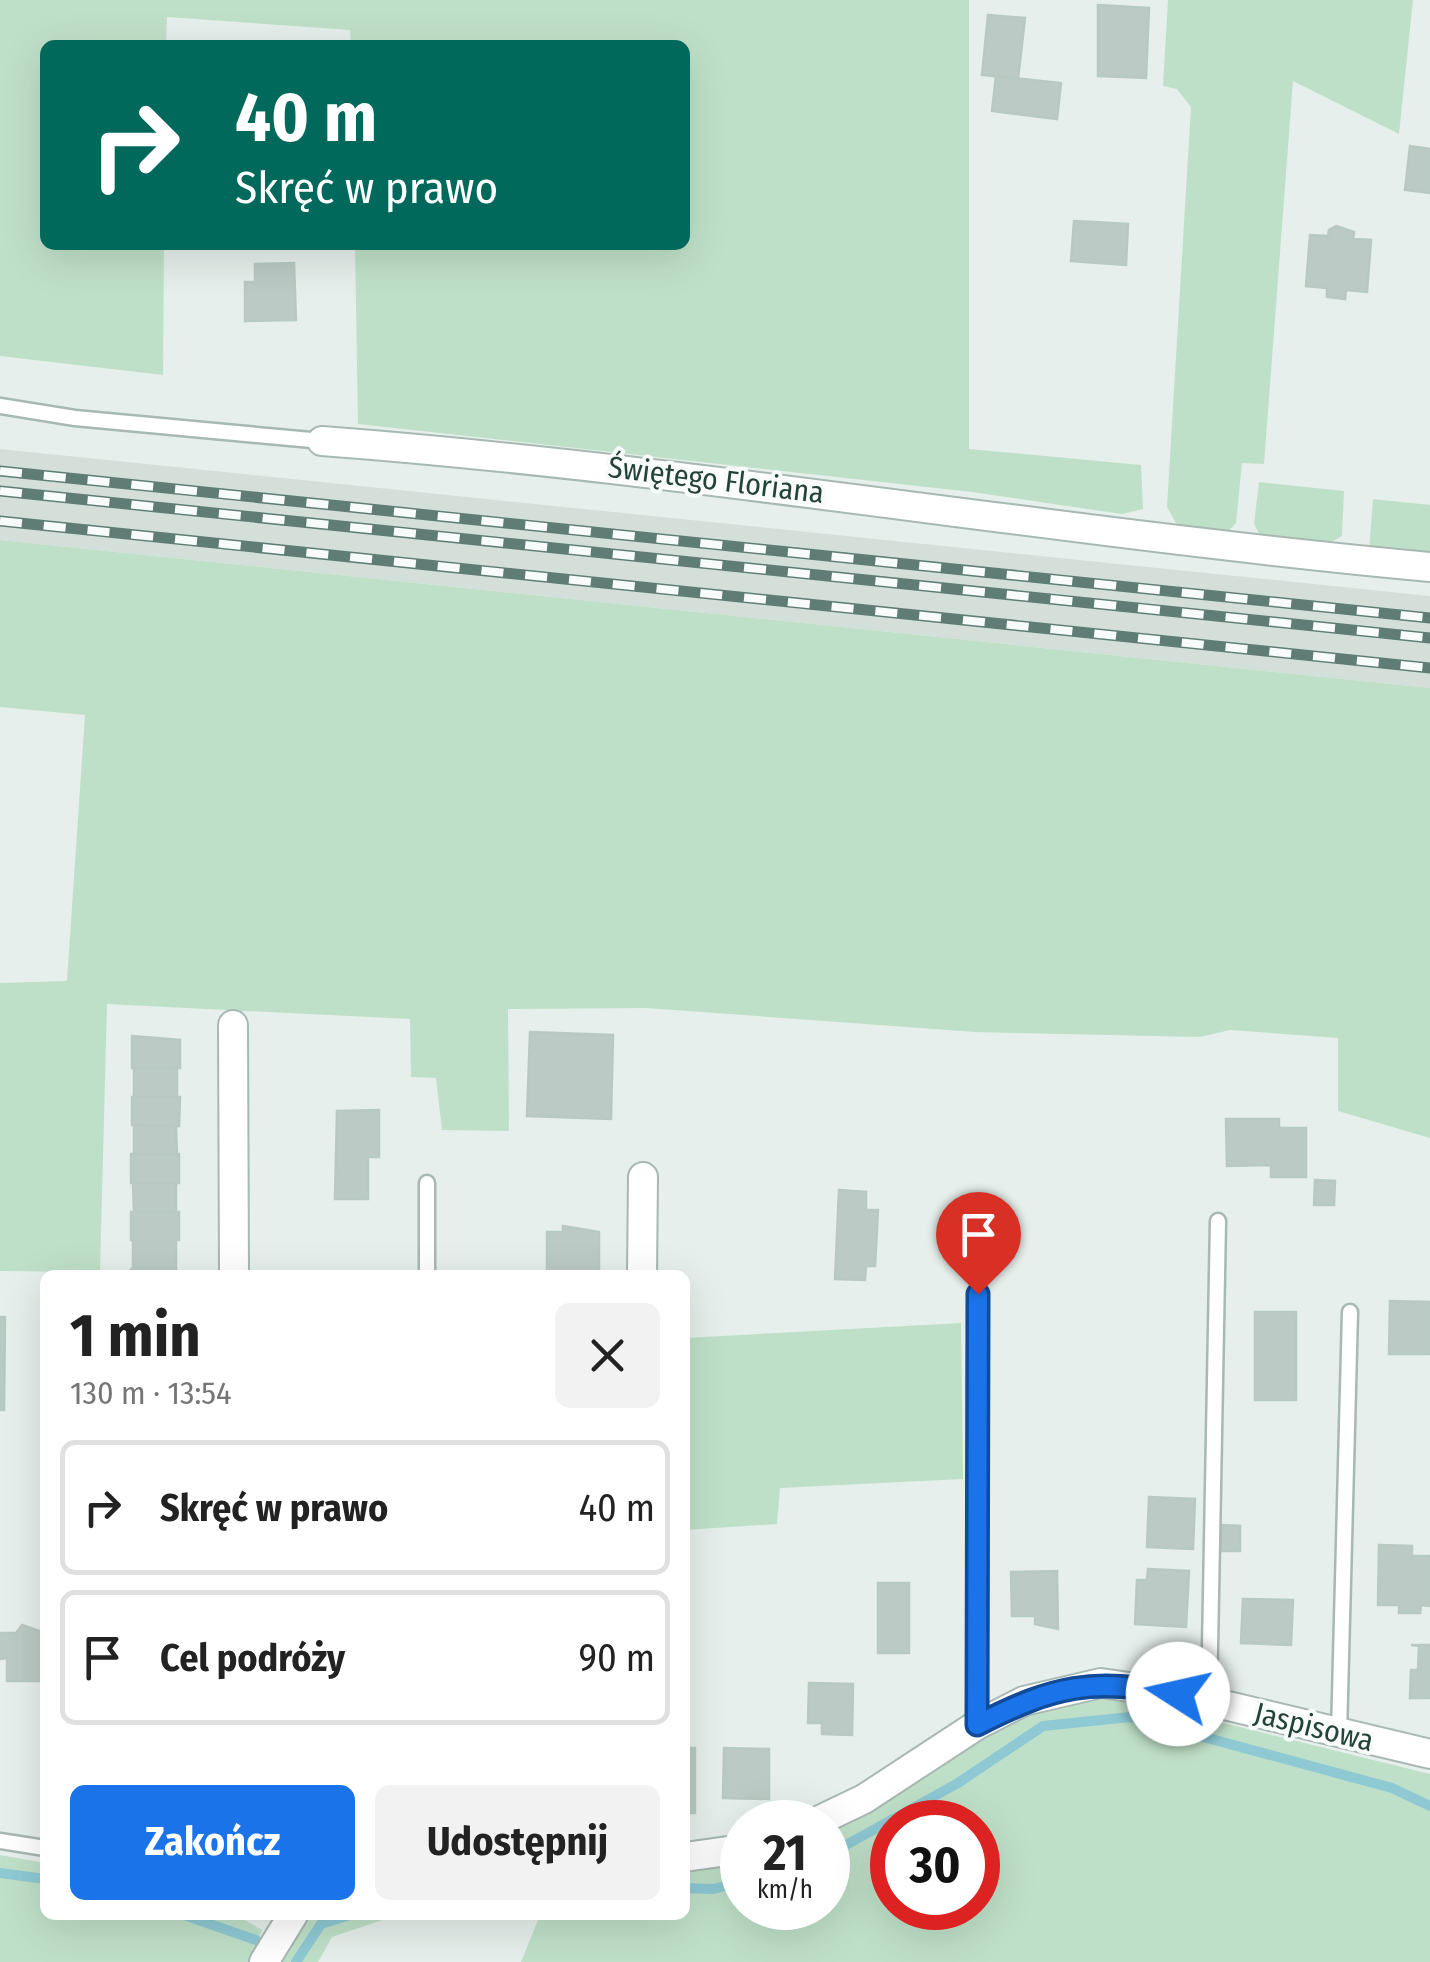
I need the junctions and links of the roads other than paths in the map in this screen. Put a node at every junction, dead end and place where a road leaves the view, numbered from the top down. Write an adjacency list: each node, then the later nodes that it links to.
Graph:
1 (0, 406): 2 (lane, Świętego Floriana)
2 (322, 441): 3 (street, Świętego Floriana)
3 (1430, 567)
4 (234, 1025): 8 (street)
5 (643, 1177): 10 (street)
6 (427, 1184): 9 (lane)
7 (1218, 1221): 13 (lane)
8 (234, 1270)
9 (427, 1270)
10 (642, 1270)
11 (978, 1294): 14 (lane)
12 (1350, 1312): 15 (lane)
13 (1210, 1701): 14 (street, Jaspisowa); 15 (street, Jaspisowa)
14 (977, 1725): 17 (street, Jaspisowa)
15 (1340, 1735): 16 (street, Jaspisowa)
16 (1430, 1754)
17 (850, 1806)
18 (0, 1842): 19 (lane)
19 (40, 1847)
20 (720, 1851): 21 (street)
21 (690, 1856)
22 (285, 1920): 23 (street)
23 (264, 1962)

